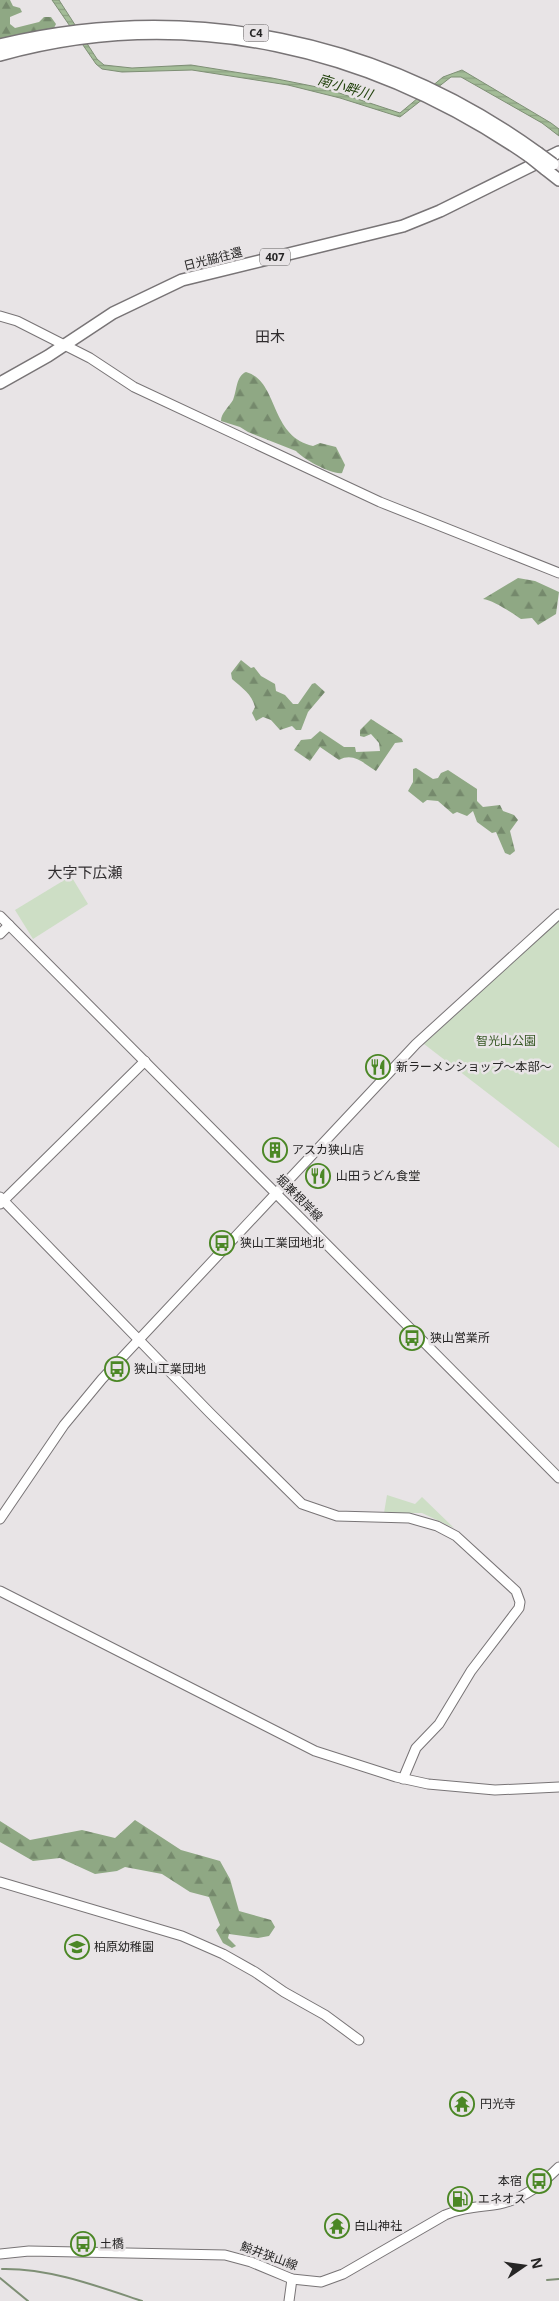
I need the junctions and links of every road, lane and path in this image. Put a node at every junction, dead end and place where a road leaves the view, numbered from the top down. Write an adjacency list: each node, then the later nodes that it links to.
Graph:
1 (65, 37): 2 (highway, C4); 3 (highway, C4); 5 (highway, C4, bridge)
2 (0, 45)
3 (0, 55)
4 (559, 152): 8 (highway, 日光脇往還 / 407)
5 (552, 167): 6 (highway, C4)
6 (559, 180)
7 (0, 316): 8 (street)
8 (63, 345): 9 (highway, 日光脇往還 / 407); 10 (street)
9 (0, 383)
10 (559, 573)
11 (559, 914): 16 (street)
12 (0, 916): 13 (street, 堀兼根岸線)
13 (9, 925): 14 (street); 15 (street, 堀兼根岸線)
14 (0, 934)
15 (145, 1062): 16 (street, 堀兼根岸線); 17 (street)
16 (277, 1193): 18 (street); 19 (street, 堀兼根岸線)
17 (1, 1200): 18 (street)
18 (140, 1339): 20 (street); 22 (street)
19 (559, 1478)
20 (0, 1519)
21 (0, 1591): 22 (street)
22 (403, 1779): 23 (street)
23 (559, 1788)
24 (0, 1882): 25 (street)
25 (359, 2040)
26 (559, 2167): 28 (street, 鯨井狭山線)
27 (0, 2254): 28 (street, 鯨井狭山線)
28 (292, 2279): 29 (street)
29 (289, 2301)

